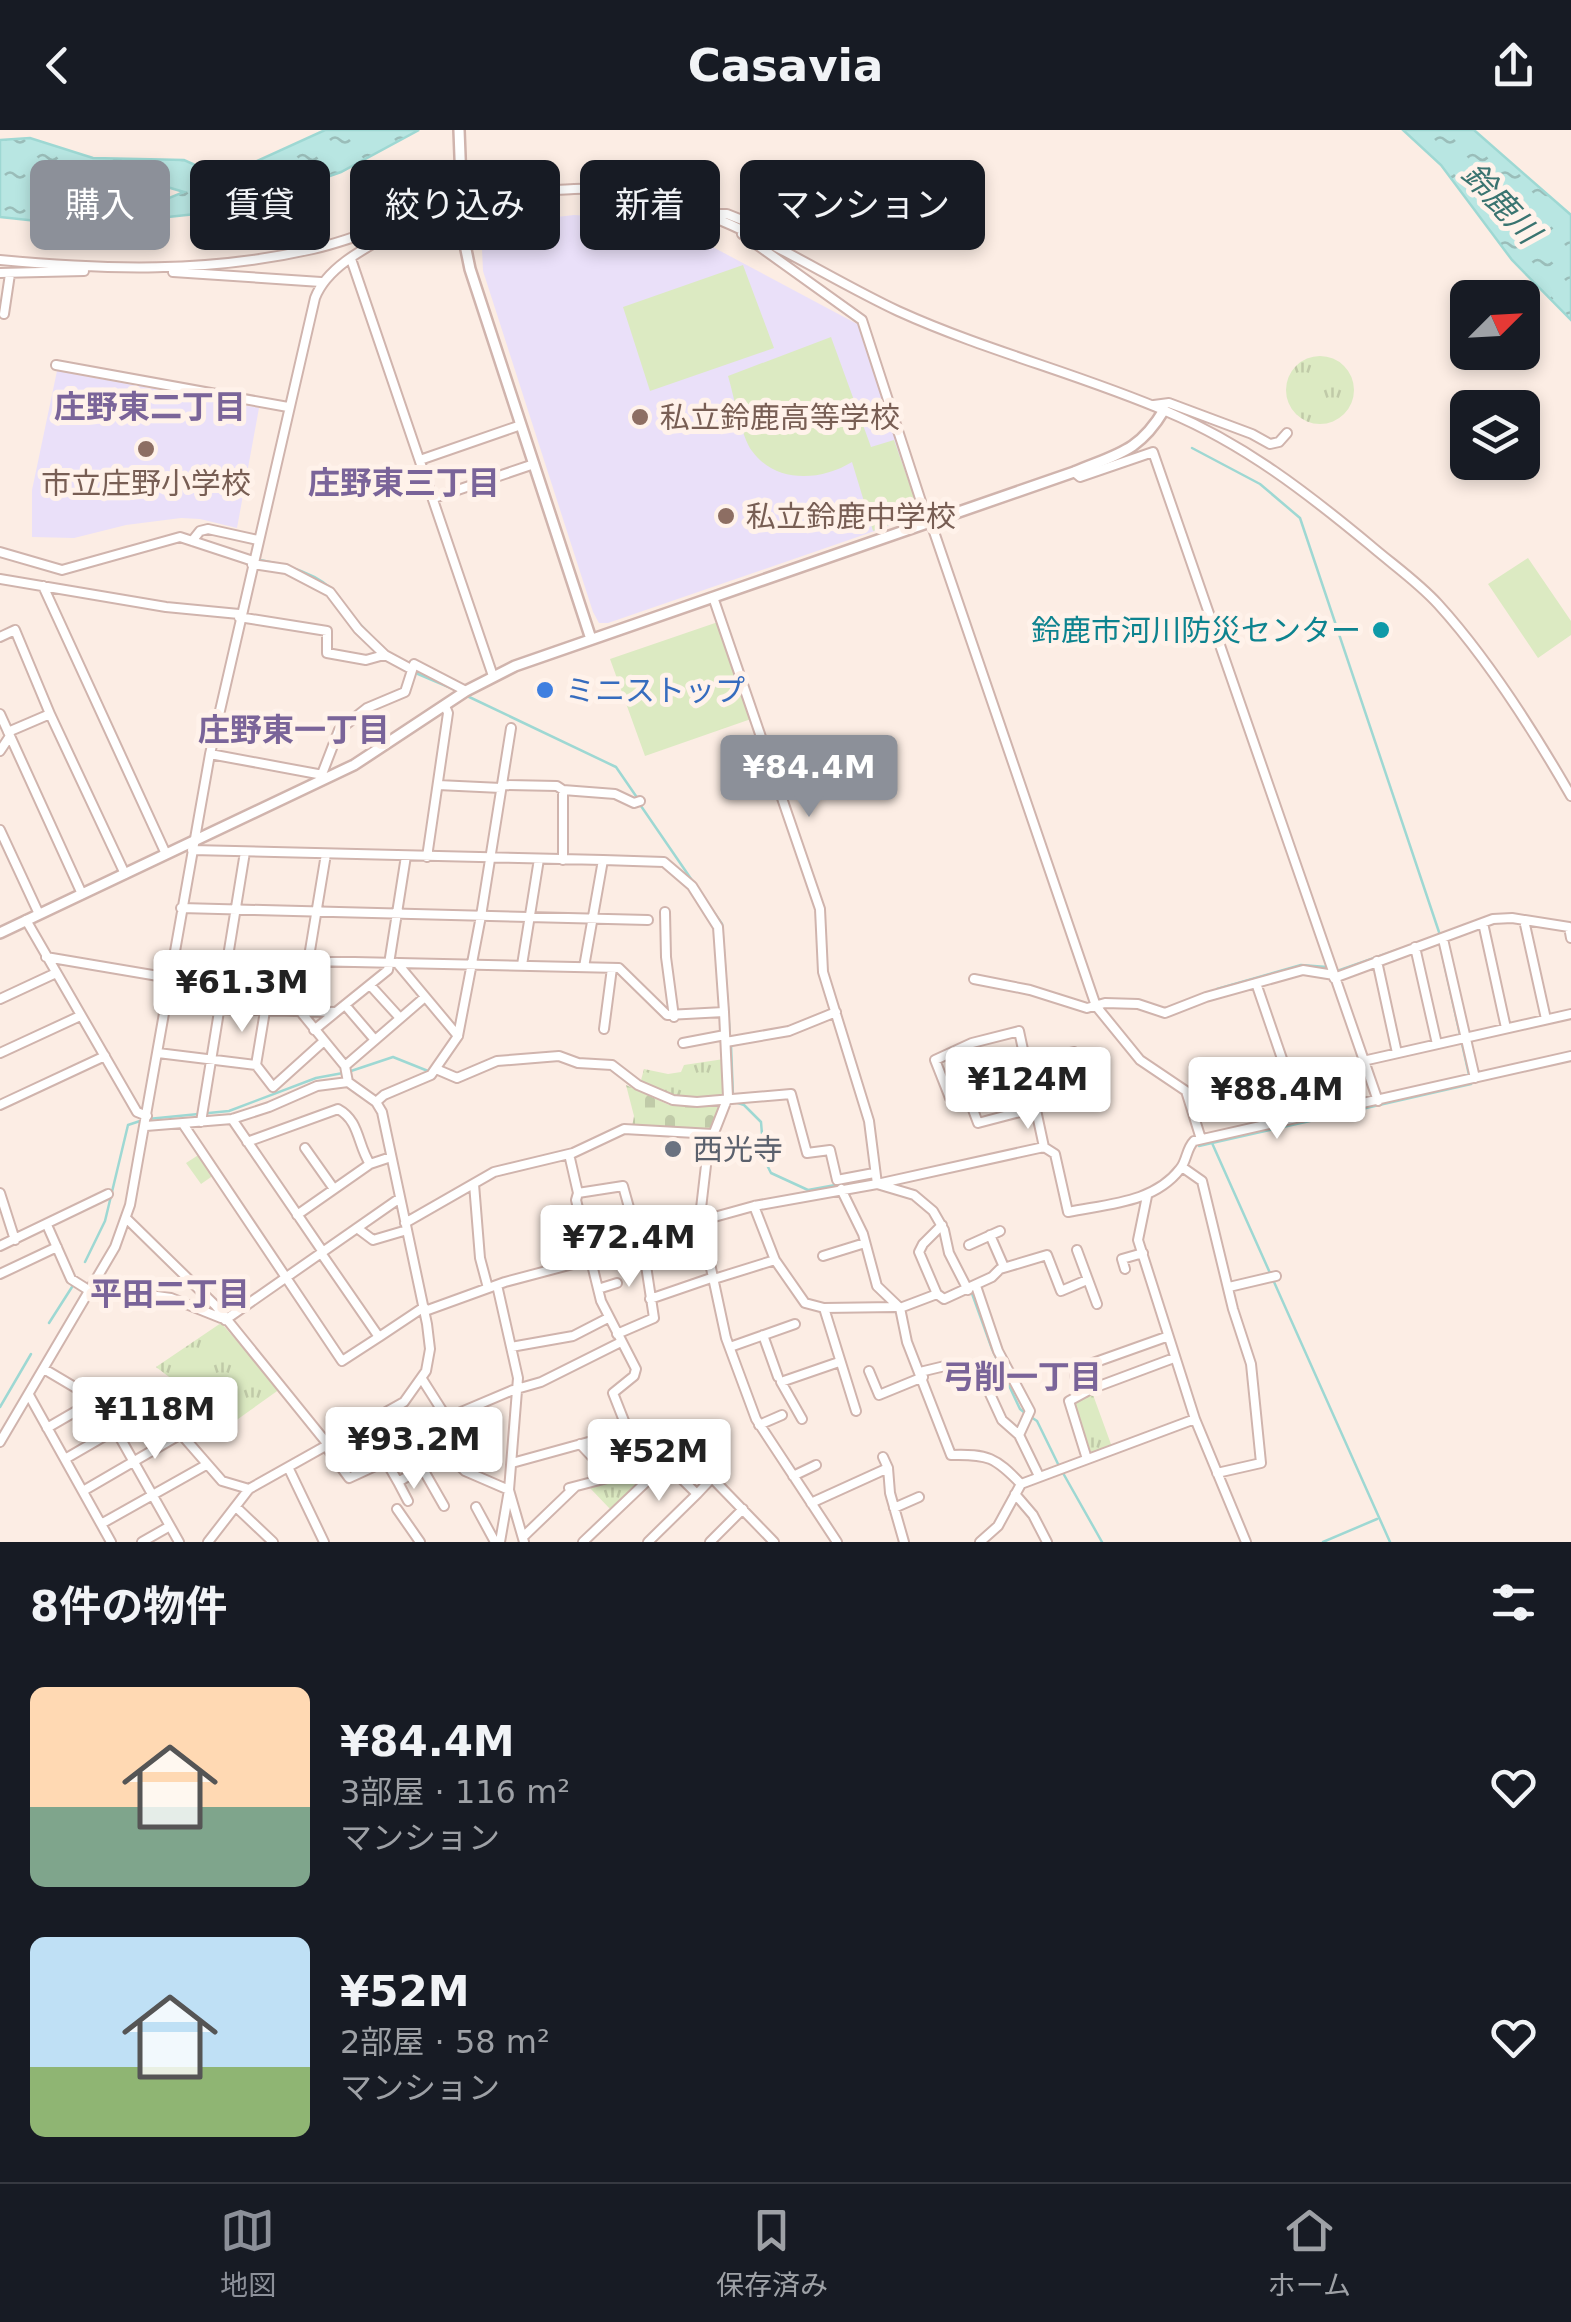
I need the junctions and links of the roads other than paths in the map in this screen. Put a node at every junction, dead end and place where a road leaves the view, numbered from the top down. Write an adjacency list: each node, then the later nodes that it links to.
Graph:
1 (459, 130): 2 (street)
2 (460, 160)
3 (720, 219): 4 (street)
4 (738, 227): 17 (street); 26 (street)
5 (350, 239): 11 (street)
6 (367, 250): 8 (street)
7 (466, 250): 20 (street)
8 (352, 259): 13 (street); 22 (street)
9 (0, 260): 10 (street)
10 (88, 268): 11 (street); 12 (street)
11 (169, 270): 13 (street)
12 (5, 274): 14 (street)
13 (321, 282): 18 (street)
14 (4, 286): 15 (street)
15 (4, 314)
16 (56, 364): 18 (street)
17 (1150, 405): 19 (street); 21 (street)
18 (288, 407): 28 (street)
19 (1164, 410): 24 (street); 54 (street)
20 (521, 425): 22 (street); 23 (street)
21 (1287, 434)
22 (420, 460): 25 (street)
23 (534, 464): 25 (street); 38 (street)
24 (1074, 472): 26 (street); 97 (street)
25 (434, 498): 41 (street)
26 (930, 523): 35 (street); 105 (street)
27 (194, 537): 28 (street); 30 (street); 31 (street)
28 (258, 540): 30 (street)
29 (0, 552): 31 (street)
30 (253, 560): 36 (street); 39 (street)
31 (28, 562): 33 (street)
32 (0, 579): 33 (street)
33 (26, 583): 34 (street)
34 (43, 586): 36 (street); 59 (street)
35 (713, 598): 38 (street); 112 (street)
36 (239, 616): 39 (street); 49 (street)
37 (0, 637): 45 (street)
38 (592, 639): 41 (street)
39 (385, 655): 40 (street)
40 (413, 667): 42 (street); 50 (street)
41 (493, 676): 42 (street)
42 (466, 692): 43 (street)
43 (445, 706): 50 (street); 51 (street)
44 (0, 714): 47 (street)
45 (50, 714): 47 (street); 67 (street)
46 (511, 728): 52 (street)
47 (9, 734): 48 (street); 68 (street)
48 (0, 751)
49 (210, 754): 50 (street); 57 (street)
50 (324, 777): 57 (street)
51 (438, 784): 52 (street); 62 (street)
52 (502, 786): 53 (street); 63 (street)
53 (563, 790): 55 (street); 65 (street)
54 (1571, 796)
55 (637, 802)
56 (0, 830): 73 (street)
57 (193, 846): 58 (street); 59 (street); 69 (street)
58 (245, 852): 60 (street); 70 (street)
59 (166, 854): 67 (street)
60 (326, 854): 61 (street); 71 (street)
61 (406, 856): 62 (street); 74 (street)
62 (427, 856): 63 (street)
63 (490, 858): 64 (street); 75 (street)
64 (539, 859): 65 (street); 76 (street)
65 (564, 860): 66 (street)
66 (603, 860): 77 (street); 111 (street)
67 (125, 874): 68 (street)
68 (82, 894): 73 (street)
69 (182, 908): 70 (street); 87 (street)
70 (236, 910): 71 (street); 88 (street)
71 (317, 911): 74 (street); 89 (street)
72 (666, 912): 115 (street)
73 (39, 914): 78 (street)
74 (398, 914): 75 (street); 91 (street)
75 (482, 916): 76 (street); 92 (street)
76 (530, 917): 77 (street); 93 (street)
77 (592, 919): 79 (street); 94 (street)
78 (26, 920): 82 (street); 86 (street)
79 (648, 920)
80 (1524, 920): 81 (street); 83 (street); 117 (street)
81 (1483, 923): 84 (street); 118 (street)
82 (0, 933)
83 (1571, 938)
84 (1444, 939): 85 (street); 122 (street)
85 (1415, 947): 90 (street); 127 (street)
86 (46, 958): 96 (street); 98 (street)
87 (174, 958): 88 (street); 98 (street)
88 (227, 960): 89 (street); 107 (street)
89 (308, 962): 91 (street); 109 (street)
90 (1377, 962): 97 (street); 129 (street)
91 (393, 963): 92 (street); 101 (street); 102 (street)
92 (473, 965): 93 (street); 121 (street)
93 (522, 965): 94 (street)
94 (584, 967): 95 (street)
95 (612, 968): 115 (street); 119 (street)
96 (56, 973): 103 (street); 114 (street)
97 (1334, 977): 100 (street); 135 (street)
98 (170, 978): 106 (street)
99 (974, 979): 105 (street)
100 (1256, 983): 105 (street); 147 (street)
101 (370, 984): 104 (street); 116 (street)
102 (425, 996): 116 (street); 121 (street)
103 (0, 1000)
104 (345, 1005): 110 (street); 123 (street)
105 (1096, 1006): 153 (street)
106 (166, 1008): 107 (street); 131 (street)
107 (220, 1010): 108 (street); 134 (street)
108 (265, 1011): 109 (street); 136 (street)
109 (300, 1011): 110 (street); 120 (street)
110 (336, 1012): 120 (street)
111 (724, 1012): 115 (street); 124 (street)
112 (836, 1012): 124 (street); 161 (street)
113 (1571, 1014): 117 (street)
114 (80, 1016): 130 (street); 132 (street)
115 (674, 1017)
116 (400, 1018): 123 (street)
117 (1546, 1020): 118 (street)
118 (1506, 1028): 122 (street)
119 (604, 1029)
120 (314, 1030): 125 (street)
121 (458, 1036): 138 (street)
122 (1461, 1038): 127 (street); 140 (street)
123 (375, 1040): 139 (street)
124 (728, 1040): 126 (street); 142 (street)
125 (324, 1041): 136 (street); 139 (street)
126 (683, 1044)
127 (1437, 1044): 129 (street)
128 (1074, 1052): 137 (street)
129 (1397, 1052): 135 (street)
130 (0, 1053)
131 (158, 1053): 134 (street); 149 (street)
132 (105, 1056): 145 (street); 149 (street)
133 (1571, 1056): 140 (street)
134 (211, 1059): 136 (street); 150 (street)
135 (1363, 1061): 143 (street)
136 (256, 1065)
137 (1026, 1067): 141 (street); 141 (street); 146 (street)
138 (434, 1072): 142 (street); 144 (street)
139 (347, 1074): 144 (street); 148 (street)
140 (1475, 1078): 143 (street)
141 (966, 1091): 146 (street)
142 (731, 1099): 152 (street); 161 (street)
143 (1378, 1101): 147 (street)
144 (376, 1102): 158 (street)
145 (0, 1105)
146 (1036, 1108): 155 (street)
147 (1302, 1117): 153 (street)
148 (232, 1118): 150 (street); 154 (street)
149 (146, 1121): 151 (street); 173 (street)
150 (201, 1122): 151 (street)
151 (183, 1124): 196 (street)
152 (713, 1134): 157 (street); 174 (street)
153 (1197, 1140): 160 (street)
154 (247, 1142): 159 (street); 172 (street)
155 (1044, 1147): 163 (street); 169 (street)
156 (304, 1148): 164 (street)
157 (570, 1154): 162 (street); 167 (street)
158 (391, 1158): 159 (street); 170 (street)
159 (370, 1164): 164 (street)
160 (1182, 1168): 169 (street); 202 (street)
161 (874, 1173): 163 (street)
162 (474, 1184): 177 (street); 201 (street)
163 (877, 1184): 165 (street); 176 (street)
164 (334, 1189): 172 (street)
165 (842, 1190): 171 (street); 182 (street)
166 (0, 1192): 181 (street)
167 (578, 1192): 185 (street); 191 (street)
168 (108, 1194): 175 (street)
169 (1147, 1196): 188 (street)
170 (400, 1198): 177 (street); 178 (street)
171 (754, 1206): 174 (street); 192 (street)
172 (297, 1215): 189 (street)
173 (126, 1218): 204 (street); 213 (street)
174 (702, 1223): 185 (street); 198 (street)
175 (46, 1225): 181 (street); 186 (street)
176 (942, 1225): 203 (street); 206 (street)
177 (406, 1227): 178 (street); 211 (street)
178 (357, 1228): 189 (street)
179 (1000, 1231): 180 (street)
180 (990, 1236): 183 (street); 193 (street)
181 (15, 1240): 184 (street)
182 (865, 1243): 190 (street); 210 (street)
183 (969, 1245)
184 (0, 1246)
185 (642, 1246): 191 (street); 207 (street)
186 (57, 1247): 195 (street); 204 (street)
187 (1077, 1250): 199 (street)
188 (1142, 1252): 194 (street); 217 (street)
189 (322, 1253): 196 (street); 216 (street)
190 (823, 1256)
191 (589, 1258): 201 (street); 205 (street)
192 (775, 1260): 198 (street); 209 (street)
193 (1004, 1267): 199 (street); 203 (street)
194 (1125, 1269)
195 (0, 1274)
196 (286, 1277): 213 (street); 216 (street)
197 (1272, 1277): 202 (street)
198 (714, 1278): 207 (street); 220 (street)
199 (1087, 1280): 208 (street)
200 (618, 1283): 205 (street)
201 (493, 1286): 211 (street); 219 (street)
202 (1229, 1287): 262 (street)
203 (972, 1288): 206 (street); 245 (street)
204 (92, 1289): 213 (street); 224 (street)
205 (598, 1289): 212 (street)
206 (937, 1294): 210 (street)
207 (650, 1299): 218 (street)
208 (1097, 1304)
209 (824, 1308): 210 (street); 222 (street)
210 (898, 1308): 227 (street)
211 (425, 1309): 216 (street); 229 (street)
212 (608, 1318): 218 (street); 219 (street)
213 (225, 1320): 249 (street)
214 (795, 1324): 215 (street)
215 (763, 1336): 220 (street); 228 (street)
216 (379, 1337)
217 (1166, 1337): 221 (street); 231 (street)
218 (619, 1338): 230 (street); 243 (street)
219 (511, 1348): 230 (street)
220 (730, 1348): 240 (street)
221 (1174, 1358): 231 (street); 239 (street)
222 (839, 1362): 234 (street); 238 (street)
223 (949, 1366): 227 (street)
224 (44, 1369): 232 (street); 233 (street)
225 (869, 1370): 227 (street)
226 (979, 1370): 245 (street)
227 (921, 1374): 269 (street)
228 (778, 1378)
229 (422, 1379): 235 (street); 237 (street)
230 (516, 1390): 237 (street); 256 (street)
231 (1081, 1394): 253 (street)
232 (29, 1395): 241 (street); 246 (street)
233 (98, 1400): 241 (street); 242 (street); 244 (street)
234 (856, 1411)
235 (392, 1412): 249 (street); 257 (street)
236 (782, 1415): 240 (street)
237 (448, 1418): 250 (street)
238 (802, 1419)
239 (1195, 1419): 253 (street); 262 (street)
240 (759, 1425): 263 (street)
241 (48, 1428): 252 (street)
242 (115, 1430): 252 (street); 254 (street)
243 (628, 1431): 248 (street); 255 (street)
244 (181, 1434): 254 (street); 258 (street)
245 (1019, 1436): 264 (street)
246 (0, 1442)
247 (707, 1442): 267 (street)
248 (580, 1444): 256 (street); 265 (street)
249 (328, 1448): 260 (street); 266 (street)
250 (441, 1448): 257 (street); 272 (street)
251 (883, 1457): 261 (street)
252 (65, 1458): 273 (street)
253 (1087, 1459): 264 (street)
254 (133, 1462): 273 (street); 276 (street)
255 (666, 1462): 265 (street); 274 (street); 298 (street)
256 (512, 1463): 272 (street)
257 (420, 1464): 268 (street); 280 (street)
258 (206, 1465): 270 (street); 276 (street)
259 (816, 1465): 263 (street)
260 (289, 1468): 270 (street); 295 (street)
261 (888, 1468): 279 (street); 284 (street)
262 (1217, 1474): 307 (street)
263 (792, 1476): 279 (street)
264 (1039, 1476): 269 (street)
265 (611, 1477): 289 (street)
266 (349, 1478): 268 (street); 271 (street)
267 (712, 1478): 274 (street); 285 (street)
268 (398, 1482): 278 (street)
269 (1021, 1484): 275 (street)
270 (249, 1489): 281 (street)
271 (356, 1490)
272 (510, 1490): 289 (street); 297 (street)
273 (83, 1491): 286 (street)
274 (697, 1494): 299 (street)
275 (1015, 1494): 288 (street); 306 (street)
276 (152, 1495): 286 (street); 287 (street)
277 (919, 1497): 284 (street)
278 (408, 1500)
279 (811, 1503): 302 (street)
280 (444, 1506)
281 (236, 1507): 290 (street); 294 (street)
282 (476, 1507): 297 (street)
283 (398, 1508): 296 (street)
284 (894, 1508): 303 (street)
285 (744, 1509): 300 (street); 301 (street)
286 (101, 1524): 291 (street)
287 (170, 1526): 292 (street); 293 (street)
288 (994, 1530): 304 (street); 305 (street)
289 (524, 1539)
290 (271, 1541)
291 (110, 1542)
292 (142, 1542)
293 (179, 1542)
294 (208, 1542)
295 (324, 1542)
296 (420, 1542)
297 (497, 1542)
298 (583, 1542)
299 (648, 1542)
300 (710, 1542)
301 (774, 1542)
302 (836, 1542)
303 (904, 1542)
304 (980, 1542)
305 (1000, 1542)
306 (1047, 1542)
307 (1246, 1542)

